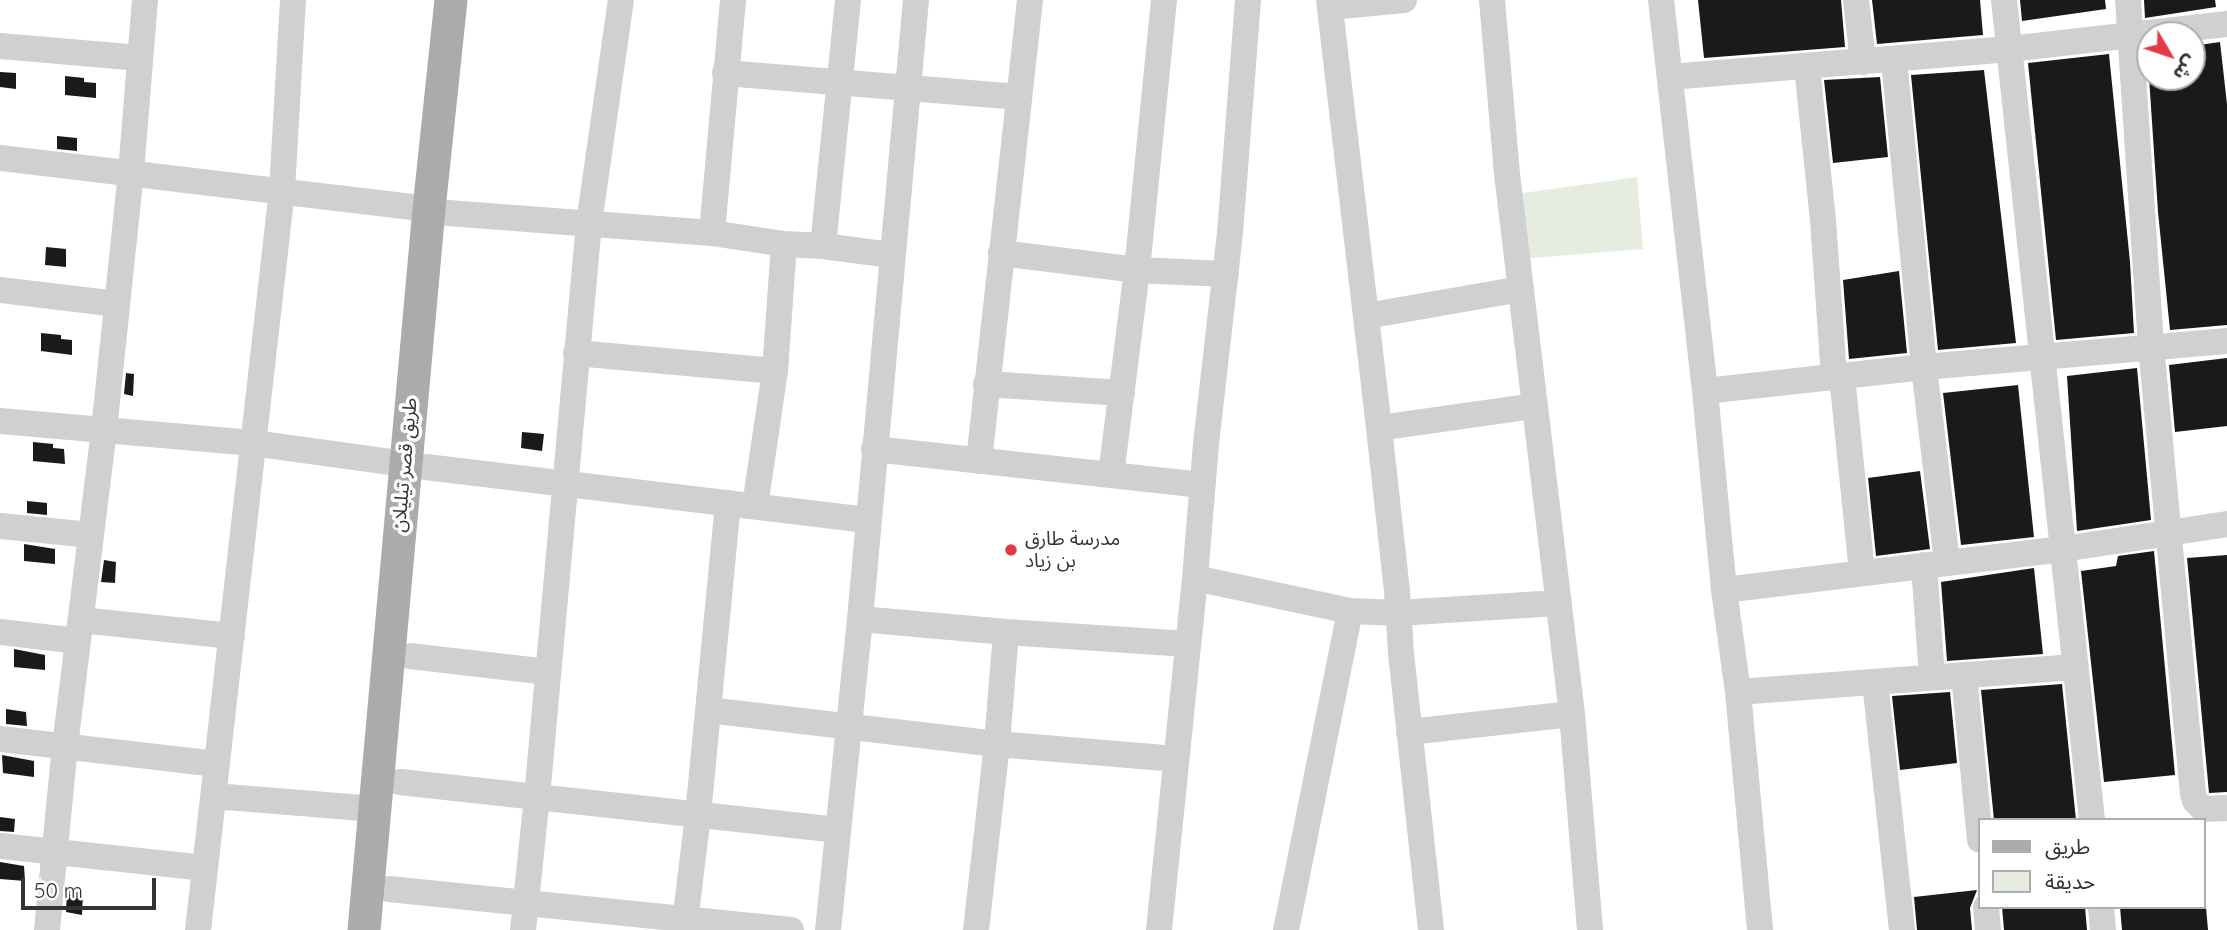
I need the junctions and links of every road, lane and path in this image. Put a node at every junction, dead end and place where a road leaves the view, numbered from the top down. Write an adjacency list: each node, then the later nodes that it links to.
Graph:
1 (145, 0): 23 (street)
2 (293, 0): 34 (street)
3 (451, 0): 35 (main road, طريق قصر تيليلان)
4 (471, 0): 35 (main road, طريق قصر تيليلان)
5 (621, 0): 36 (street)
6 (733, 0): 27 (street)
7 (848, 0): 29 (street)
8 (916, 0): 30 (street)
9 (1030, 0): 31 (street)
10 (1164, 0): 42 (street)
11 (1248, 0): 43 (street)
12 (1404, 0): 18 (street)
13 (1492, 0): 44 (street)
14 (1661, 0): 28 (street)
15 (1856, 0): 25 (street)
16 (2004, 0): 22 (street)
17 (2129, 0): 20 (street)
18 (1329, 3): 47 (street)
19 (2227, 24): 20 (street)
20 (2132, 35): 22 (street); 49 (street)
21 (0, 46): 23 (street)
22 (2010, 49): 24 (street); 51 (street)
23 (139, 58): 33 (street)
24 (1894, 60): 25 (street); 52 (street)
25 (1863, 62): 26 (street)
26 (1807, 67): 28 (street); 54 (street)
27 (725, 73): 29 (street); 37 (street)
28 (1670, 77): 56 (street)
29 (840, 82): 30 (street); 39 (street)
30 (907, 87): 31 (street); 41 (street)
31 (1019, 97): 40 (street)
32 (0, 158): 33 (street)
33 (131, 172): 34 (street); 46 (street)
34 (282, 190): 35 (street); 62 (street)
35 (438, 211): 36 (street); 65 (main road, طريق قصر تيليلان)
36 (589, 223): 37 (street); 50 (street)
37 (712, 233): 38 (street)
38 (784, 244): 39 (street); 53 (street)
39 (823, 246): 41 (street)
40 (1001, 253): 42 (street); 55 (street)
41 (891, 255): 63 (street)
42 (1137, 270): 43 (street); 57 (street)
43 (1226, 274): 68 (street)
44 (1521, 289): 47 (street); 58 (street)
45 (0, 290): 46 (street)
46 (117, 304): 61 (street)
47 (1366, 316): 60 (street)
48 (2227, 341): 49 (street)
49 (2151, 346): 51 (street); 74 (street)
50 (576, 353): 53 (street); 67 (street)
51 (2041, 356): 52 (street); 76 (street)
52 (1924, 367): 54 (street); 77 (street)
53 (775, 371): 70 (street)
54 (1838, 377): 56 (street); 78 (street)
55 (986, 384): 57 (street); 64 (street)
56 (1705, 391): 80 (street)
57 (1122, 393): 66 (street)
58 (1534, 406): 60 (street); 81 (street)
59 (0, 421): 61 (street)
60 (1379, 428): 83 (street)
61 (104, 430): 62 (street); 75 (street)
62 (253, 443): 65 (street); 88 (street)
63 (874, 449): 64 (street); 71 (street)
64 (979, 461): 66 (street)
65 (416, 465): 67 (street); 90 (main road, طريق قصر تيليلان); 110 (main road, طريق قصر تيليلان)
66 (1111, 475): 68 (street)
67 (566, 484): 69 (street); 92 (street)
68 (1202, 485): 79 (street)
69 (728, 503): 70 (street); 97 (street)
70 (755, 506): 71 (street)
71 (867, 520): 84 (street)
72 (2227, 524): 74 (street)
73 (0, 526): 75 (street)
74 (2169, 533): 76 (street); 109 (street)
75 (91, 535): 85 (street)
76 (2063, 549): 77 (street); 91 (street)
77 (1935, 563): 78 (street); 94 (street)
78 (1862, 573): 80 (street)
79 (1195, 578): 82 (street); 89 (street)
80 (1724, 590): 96 (street)
81 (1558, 603): 83 (street); 98 (street)
82 (1350, 611): 83 (street); 132 (street)
83 (1398, 613): 100 (street)
84 (860, 619): 87 (street); 99 (street)
85 (79, 631): 86 (street); 88 (street); 103 (street)
86 (0, 632)
87 (1006, 632): 89 (street); 102 (street)
88 (232, 636): 105 (street)
89 (1187, 644): 104 (street)
90 (410, 656): 92 (street); 106 (main road, طريق قصر تيليلان)
91 (2075, 667): 93 (street); 112 (street)
92 (548, 672): 108 (street)
93 (1964, 675): 94 (street); 114 (street)
94 (1932, 677): 95 (street)
95 (1875, 682): 96 (street); 136 (street)
96 (1738, 692): 135 (street)
97 (708, 710): 99 (street); 111 (street)
98 (1572, 714): 100 (street); 134 (street)
99 (848, 727): 102 (street); 113 (street)
100 (1409, 732): 133 (street)
101 (0, 739): 103 (street)
102 (997, 744): 104 (street); 130 (street)
103 (65, 746): 105 (street); 116 (street)
104 (1176, 759): 131 (street)
105 (217, 764): 107 (street)
106 (400, 782): 108 (street); 118 (main road, طريق قصر تيليلان)
107 (214, 796): 110 (street); 117 (street)
108 (537, 797): 111 (street); 119 (street)
109 (2227, 808)
110 (375, 809): 125 (main road, طريق قصر تيليلان)
111 (698, 815): 113 (street); 122 (street)
112 (2092, 818)
113 (838, 830): 129 (street)
114 (1979, 830)
115 (0, 846): 116 (street)
116 (54, 853): 117 (street); 123 (street)
117 (205, 868): 124 (street)
118 (390, 889): 119 (street); 126 (main road, طريق قصر تيليلان)
119 (525, 903): 122 (street); 127 (street)
120 (1986, 909): 137 (street)
121 (2101, 909): 138 (street)
122 (685, 925): 128 (street)
123 (47, 930)
124 (198, 930)
125 (364, 930)
126 (386, 930)
127 (523, 930)
128 (791, 930)
129 (828, 930)
130 (976, 930)
131 (1159, 930)
132 (1286, 930)
133 (1431, 930)
134 (1590, 930)
135 (1760, 930)
136 (1902, 930)
137 (1988, 930)
138 (2103, 930)

